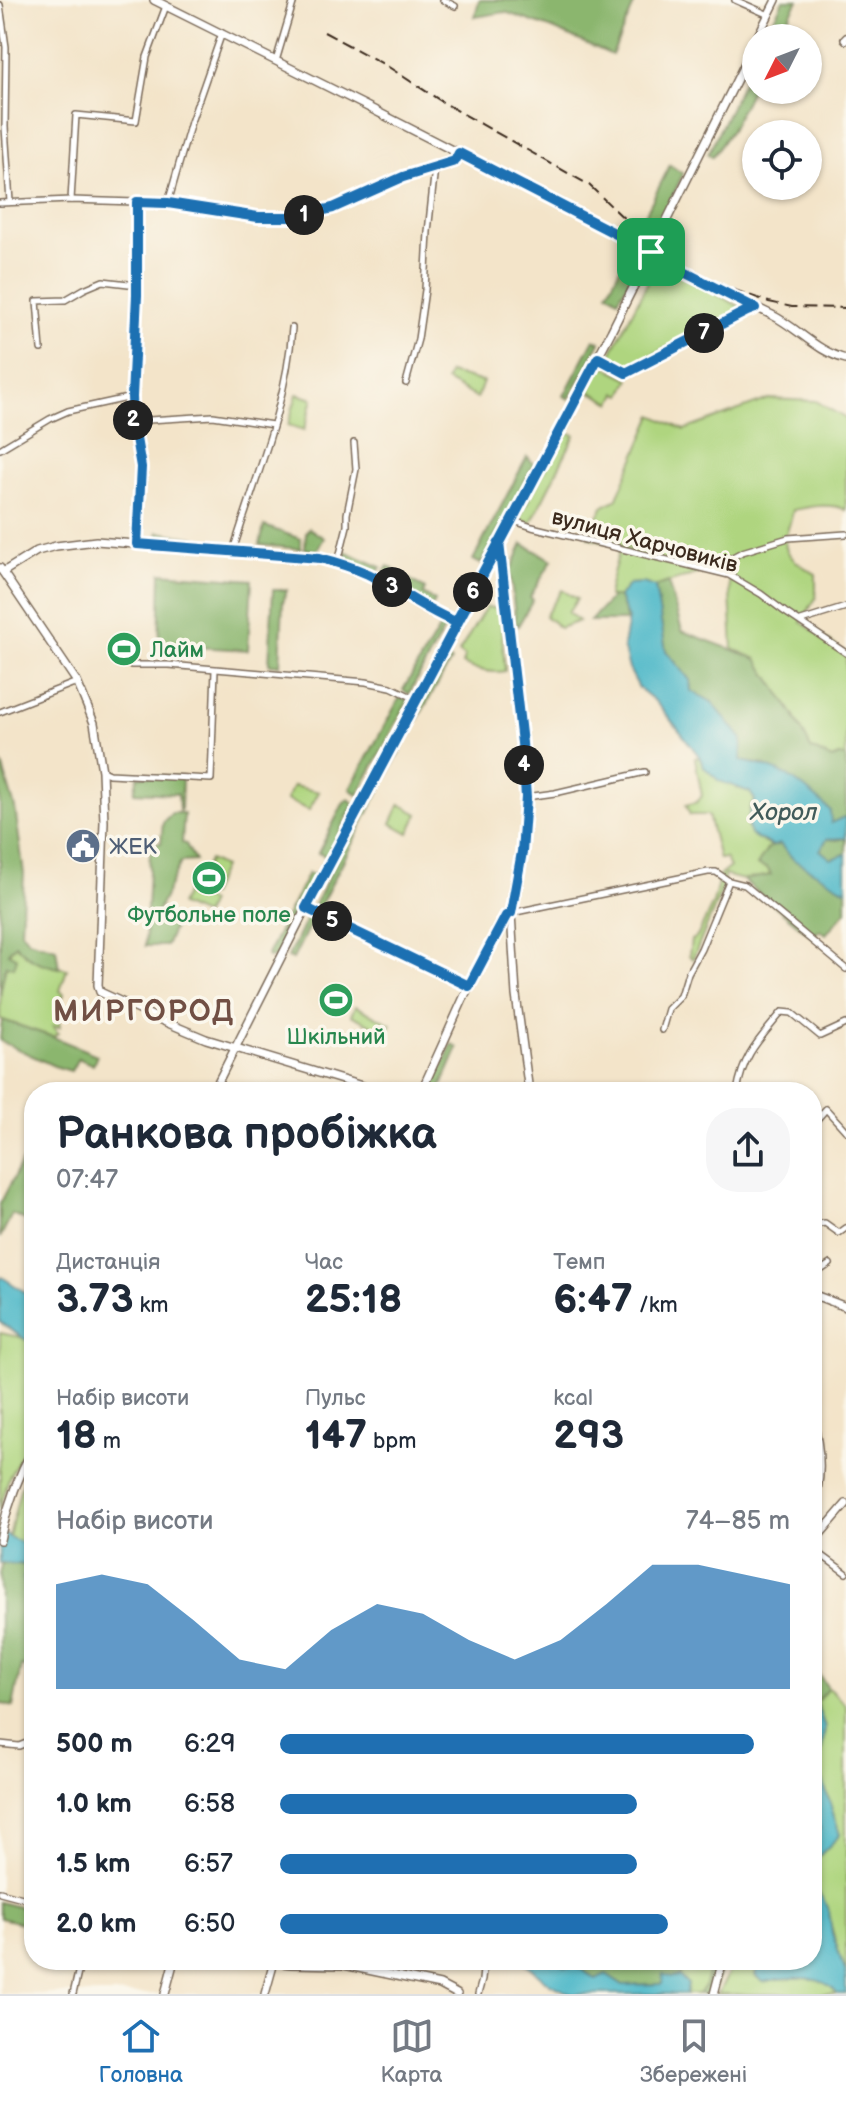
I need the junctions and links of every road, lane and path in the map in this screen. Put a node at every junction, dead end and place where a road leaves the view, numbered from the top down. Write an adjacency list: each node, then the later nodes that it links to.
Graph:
1 (154, 0): 7 (street)
2 (294, 0): 12 (street)
3 (443, 0): 8 (street)
4 (735, 0): 9 (street)
5 (776, 0): 9 (street)
6 (0, 5): 17 (street)
7 (166, 6): 11 (street); 16 (street)
8 (455, 6)
9 (769, 15): 10 (street)
10 (764, 24)
11 (222, 33): 12 (street); 20 (street)
12 (276, 61): 14 (street)
13 (742, 69): 21 (street)
14 (459, 153): 15 (street); 21 (street)
15 (435, 167): 20 (street); 28 (street)
16 (71, 200): 17 (street); 18 (street)
17 (10, 202): 19 (street)
18 (137, 202): 20 (street); 22 (street)
19 (0, 203)
20 (168, 203)
21 (651, 252): 23 (street); 26 (street)
22 (137, 285): 25 (street); 29 (street)
23 (755, 308): 26 (street); 27 (street)
24 (292, 328): 31 (street)
25 (41, 349)
26 (598, 358): 34 (street)
27 (846, 359)
28 (406, 383)
29 (132, 397): 30 (street); 33 (street)
30 (133, 421): 31 (street); 37 (street)
31 (273, 425): 38 (street)
32 (354, 443): 39 (street)
33 (0, 449)
34 (511, 520): 36 (street); 41 (street, вулиця Харчовиків)
35 (846, 534): 41 (street)
36 (499, 543): 44 (street); 53 (street)
37 (137, 544): 38 (street); 40 (street)
38 (233, 551): 39 (street)
39 (338, 562): 44 (street)
40 (1, 570): 48 (street)
41 (709, 570): 43 (street, вулиця Харчовиків)
42 (846, 607): 43 (street)
43 (800, 621): 45 (street, вулиця Харчовиків)
44 (456, 622): 49 (street)
45 (845, 651)
46 (131, 665): 47 (street)
47 (215, 670): 49 (street); 51 (street)
48 (77, 682): 50 (street); 51 (street)
49 (416, 699): 55 (street)
50 (0, 712)
51 (102, 771): 61 (street)
52 (645, 772): 53 (street)
53 (526, 797): 56 (street)
54 (729, 881): 56 (street); 57 (street); 60 (street)
55 (306, 908): 58 (street); 61 (street)
56 (511, 913): 58 (street); 65 (street)
57 (846, 969)
58 (469, 986): 64 (street)
59 (846, 1024): 66 (street)
60 (662, 1030)
61 (235, 1048): 62 (street); 63 (street)
62 (218, 1082)
63 (349, 1082)
64 (426, 1082)
65 (528, 1082)
66 (738, 1082)
67 (822, 1114): 68 (street)
68 (846, 1130)
69 (822, 1224): 70 (street)
70 (846, 1228)
71 (830, 1264): 72 (street)
72 (822, 1269)
73 (822, 1298): 74 (street)
74 (846, 1307)
75 (24, 1466): 78 (street)
76 (846, 1504): 77 (street)
77 (822, 1533)
78 (0, 1540)
79 (822, 1555): 80 (street)
80 (846, 1573)
81 (0, 1744): 82 (street)
82 (24, 1744)
83 (0, 1892): 84 (street)
84 (24, 1898)
85 (79, 1970): 91 (street)
86 (171, 1970): 92 (street)
87 (272, 1970): 93 (street)
88 (377, 1970): 94 (street)
89 (483, 1970): 95 (street)
90 (720, 1970): 96 (street)
91 (73, 1994)
92 (165, 1994)
93 (265, 1994)
94 (457, 1994)
95 (478, 1994)
96 (714, 1994)

